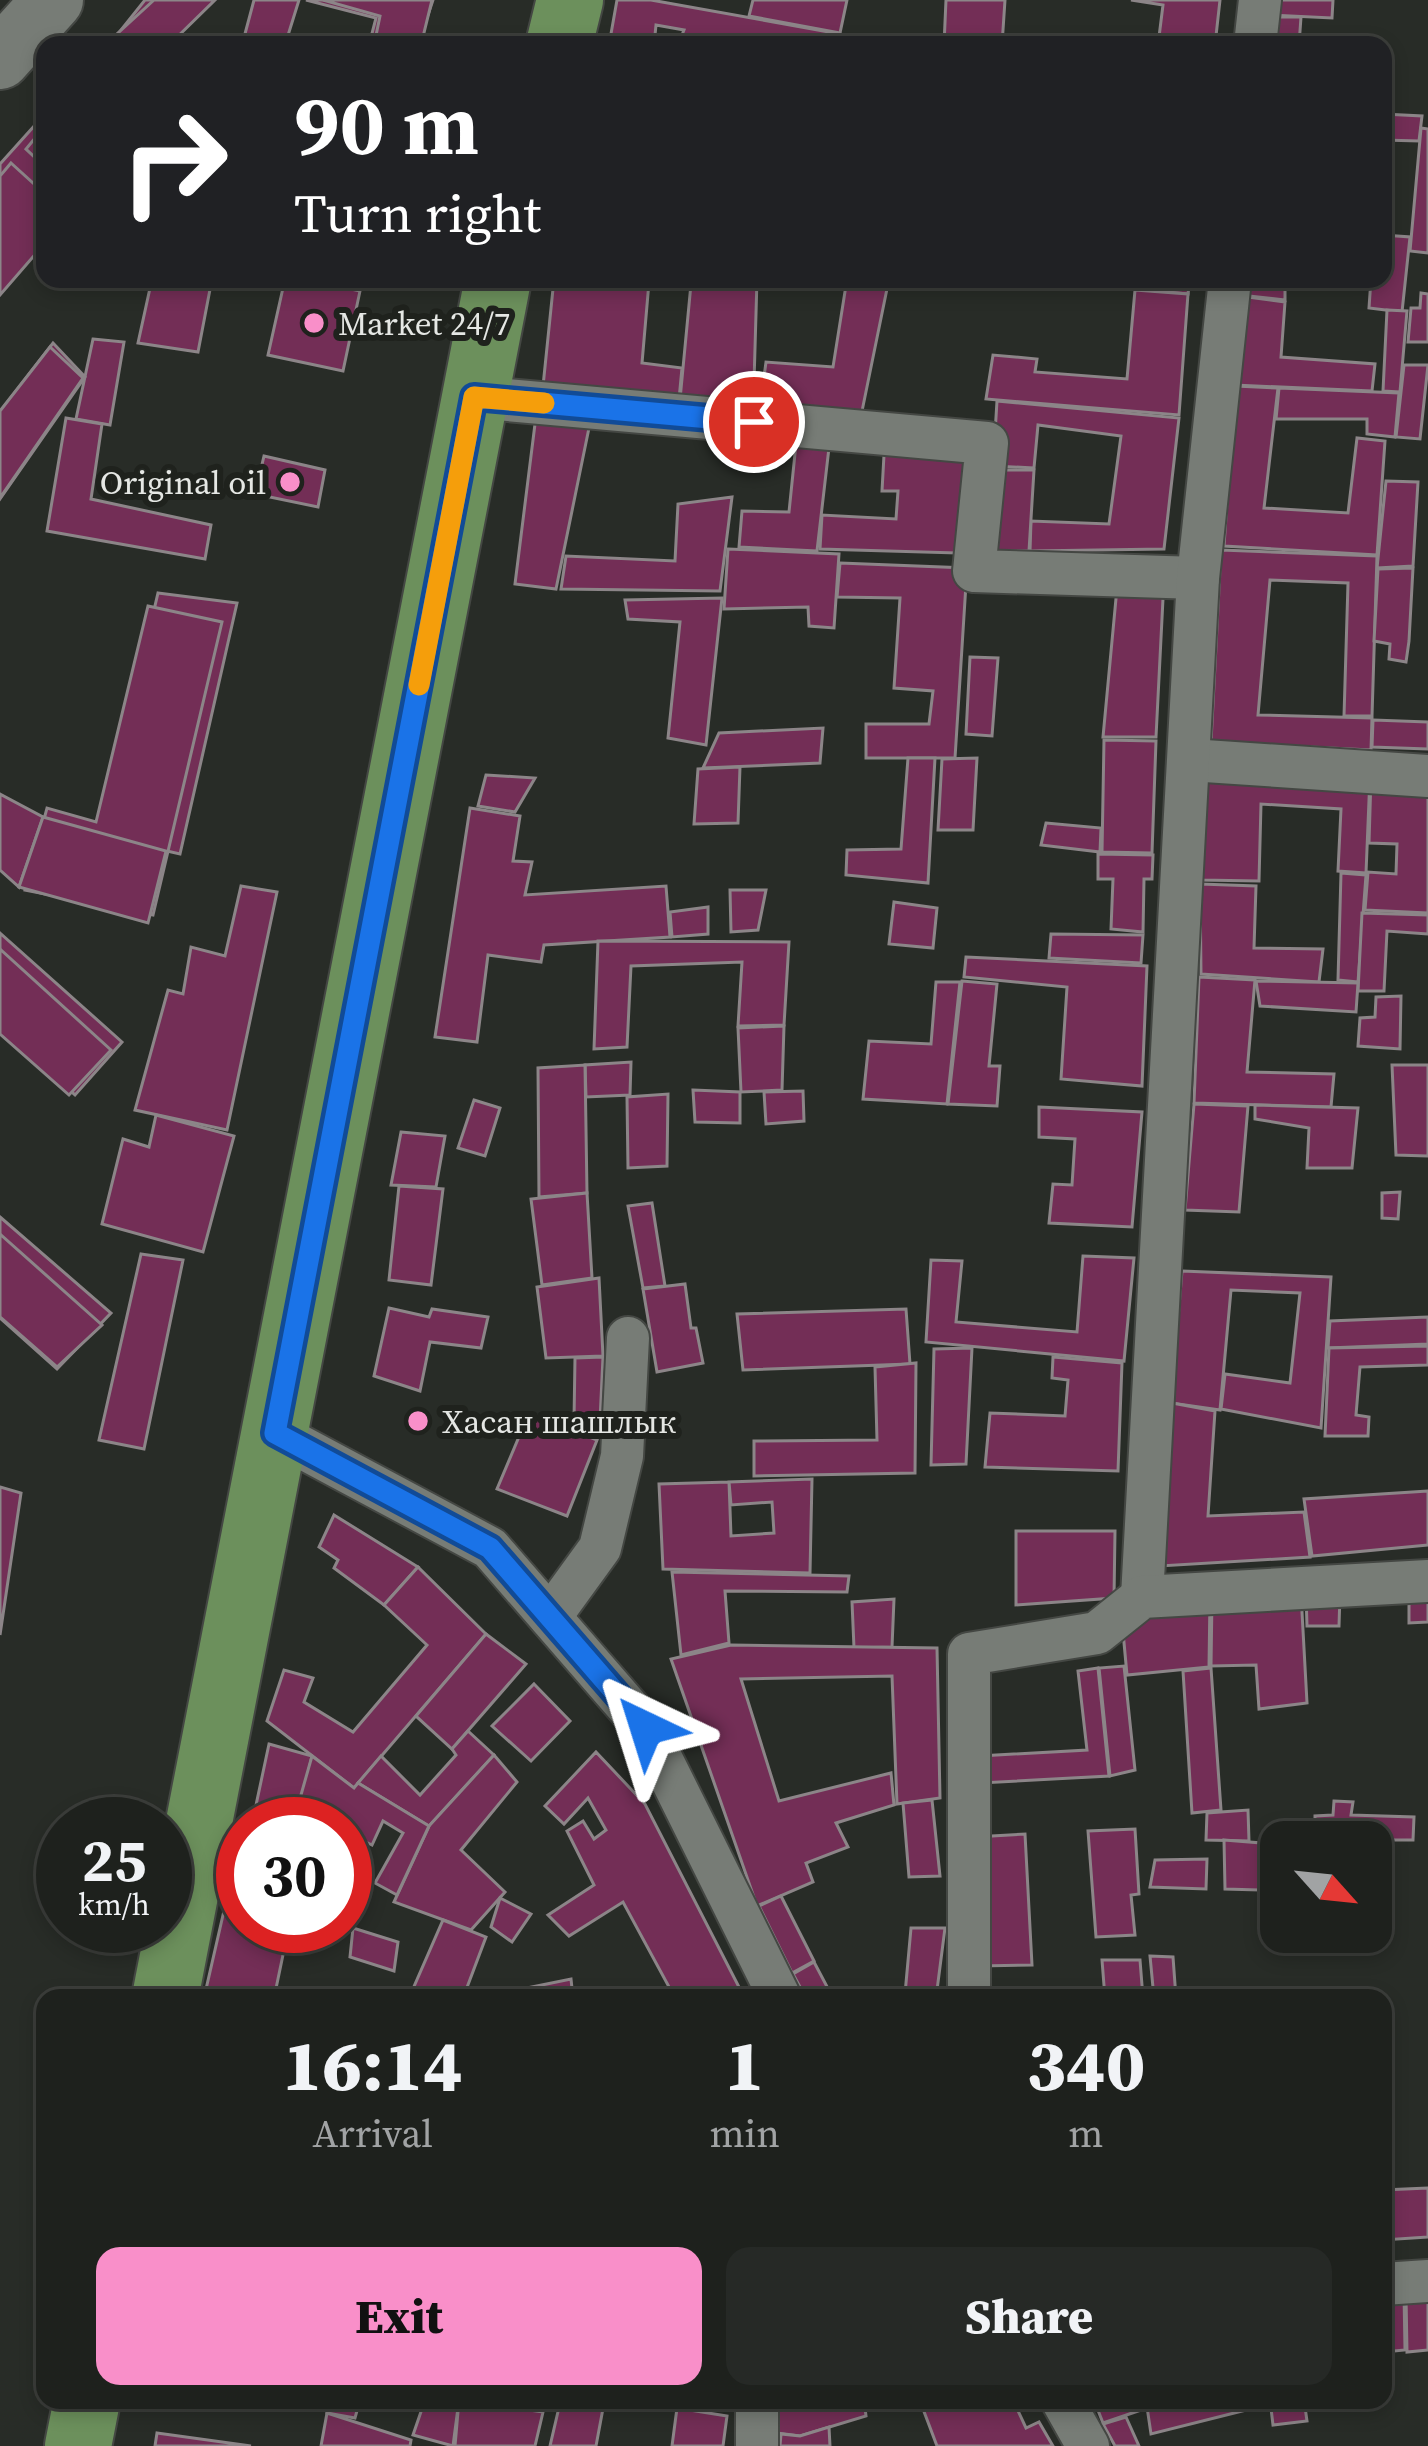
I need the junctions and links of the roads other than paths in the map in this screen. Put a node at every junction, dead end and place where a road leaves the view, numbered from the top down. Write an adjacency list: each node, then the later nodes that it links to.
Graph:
1 (53, 0): 6 (street)
2 (571, 0): 4 (main road)
3 (1260, 0): 5 (street)
4 (561, 36)
5 (1256, 36)
6 (0, 58)
7 (496, 288): 9 (main road)
8 (1229, 288): 10 (street)
9 (474, 397): 10 (street); 14 (main road)
10 (1198, 578): 11 (street)
11 (1190, 760): 12 (street); 16 (street)
12 (1428, 776)
13 (628, 1338): 17 (street)
14 (275, 1433): 17 (street); 18 (main road)
15 (1428, 1581): 16 (street)
16 (1142, 1597): 20 (street)
17 (550, 1617): 19 (street)
18 (167, 1989)
19 (776, 1989)
20 (969, 1989)
21 (1428, 2281): 22 (street)
22 (1392, 2283)
23 (63, 2409): 27 (street)
24 (85, 2409): 28 (main road)
25 (758, 2409): 29 (street)
26 (1066, 2409): 30 (street)
27 (43, 2446)
28 (78, 2446)
29 (757, 2446)
30 (1088, 2446)

